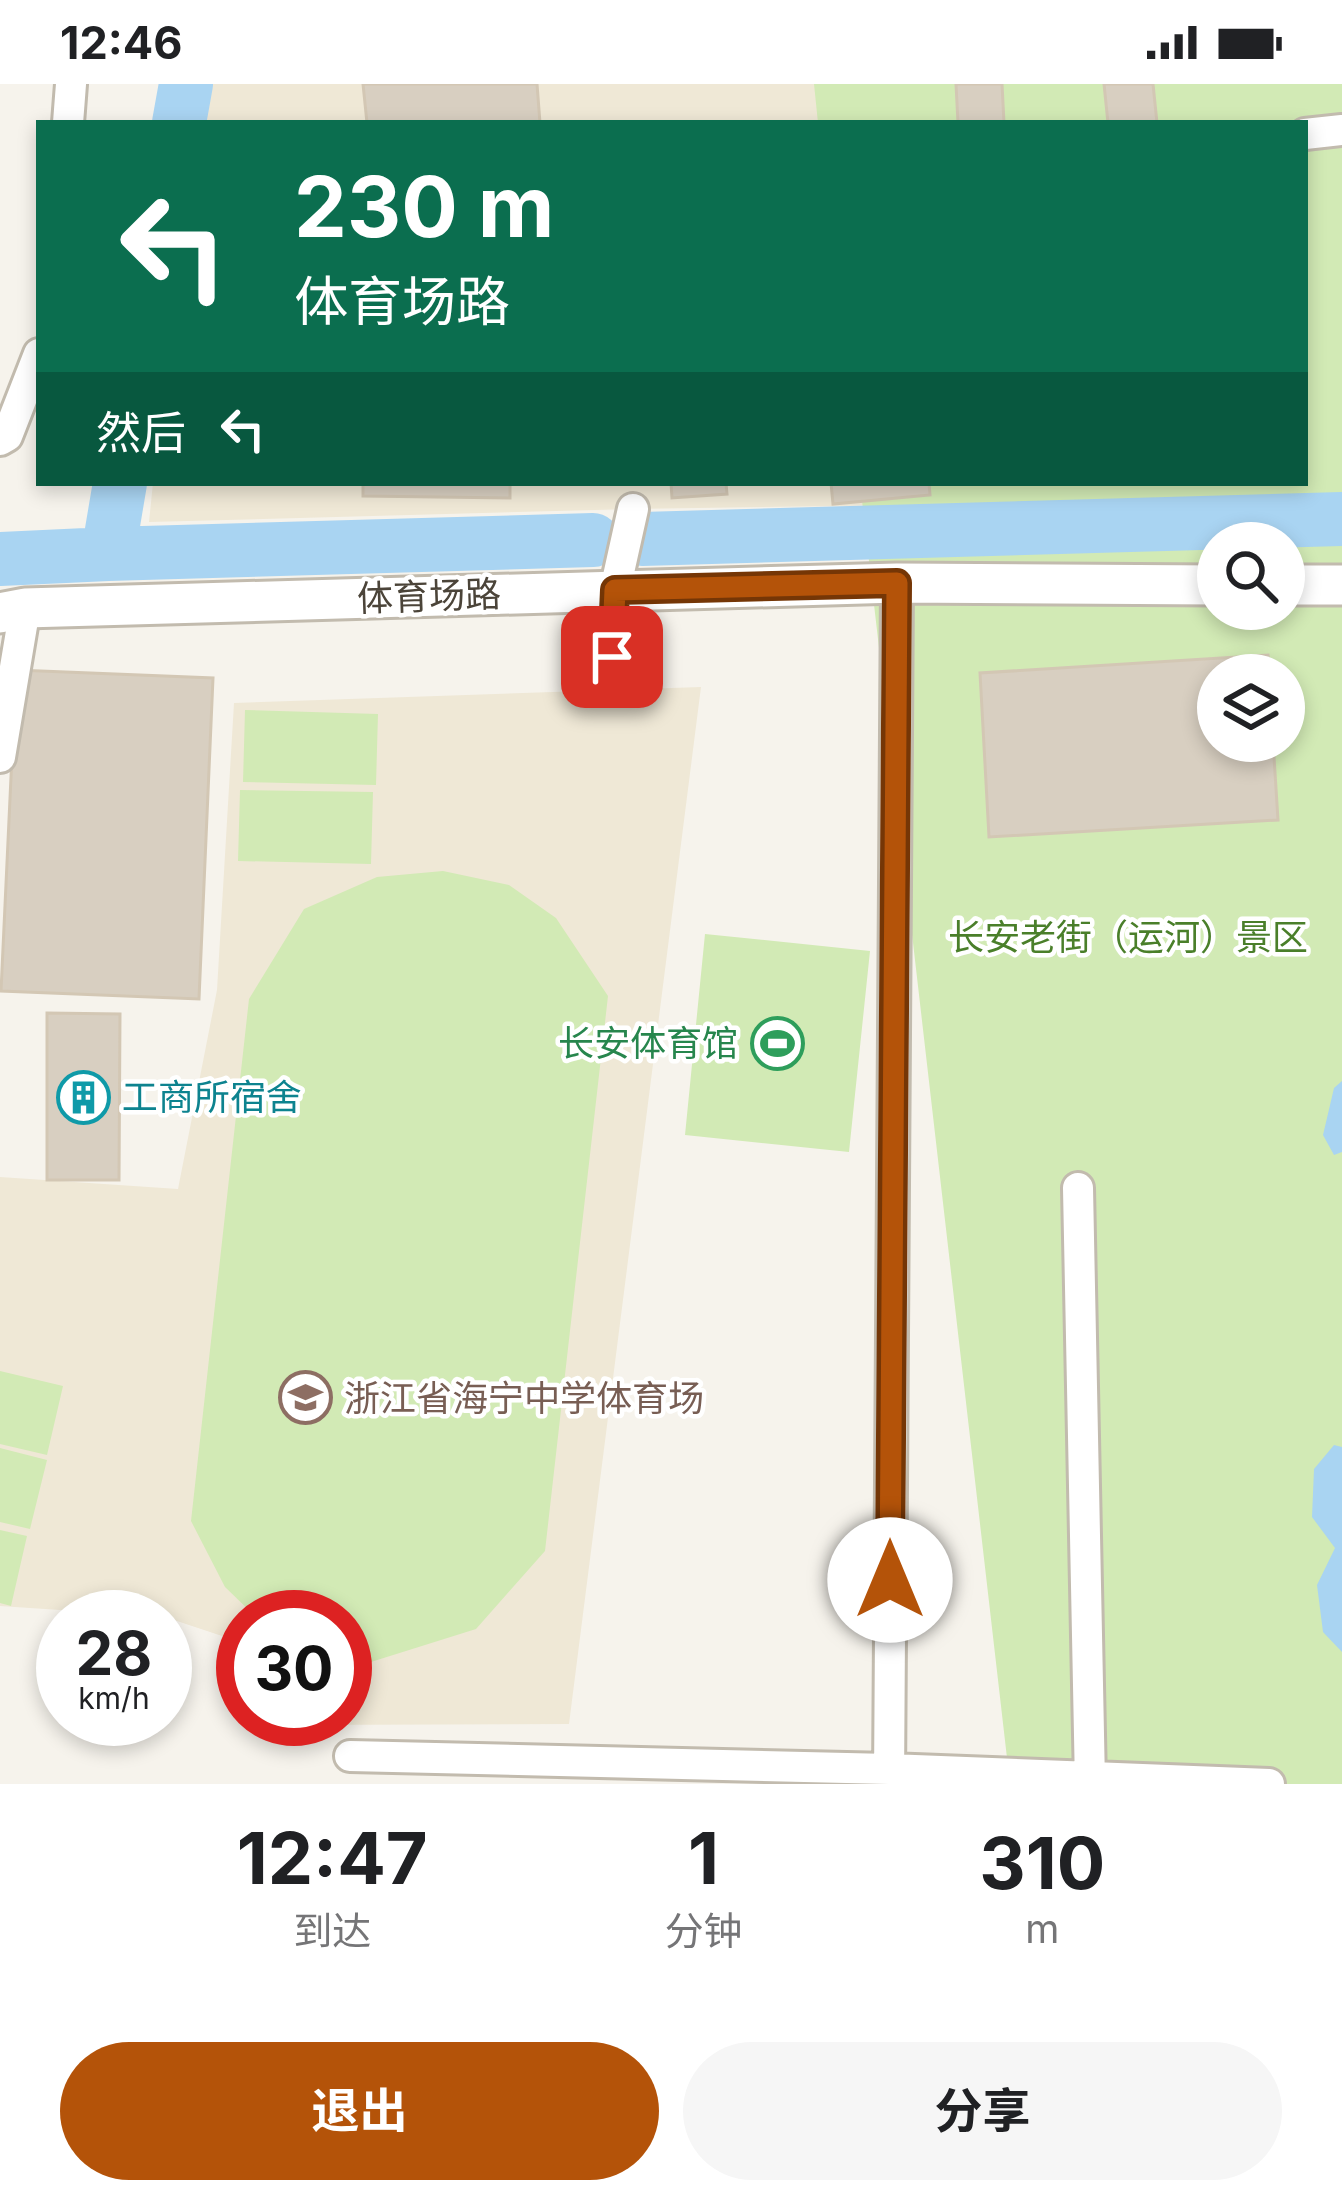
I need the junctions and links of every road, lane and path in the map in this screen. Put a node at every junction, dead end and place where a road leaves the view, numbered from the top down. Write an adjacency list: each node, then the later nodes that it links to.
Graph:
1 (71, 84): 2 (street)
2 (68, 120)
3 (1342, 130): 4 (street)
4 (1308, 134)
5 (36, 362): 6 (street)
6 (0, 440)
7 (633, 509): 12 (street)
8 (897, 583): 9 (street, 体育场路); 12 (street, 体育场路); 18 (street)
9 (1197, 584)
10 (1305, 585): 11 (street)
11 (1342, 585)
12 (615, 590): 13 (street, 体育场路); 14 (street)
13 (12, 611): 15 (street)
14 (611, 690)
15 (0, 757)
16 (1078, 1188): 19 (street)
17 (350, 1756): 18 (street)
18 (889, 1777): 19 (street)
19 (1090, 1781): 20 (street)
20 (1269, 1784)

